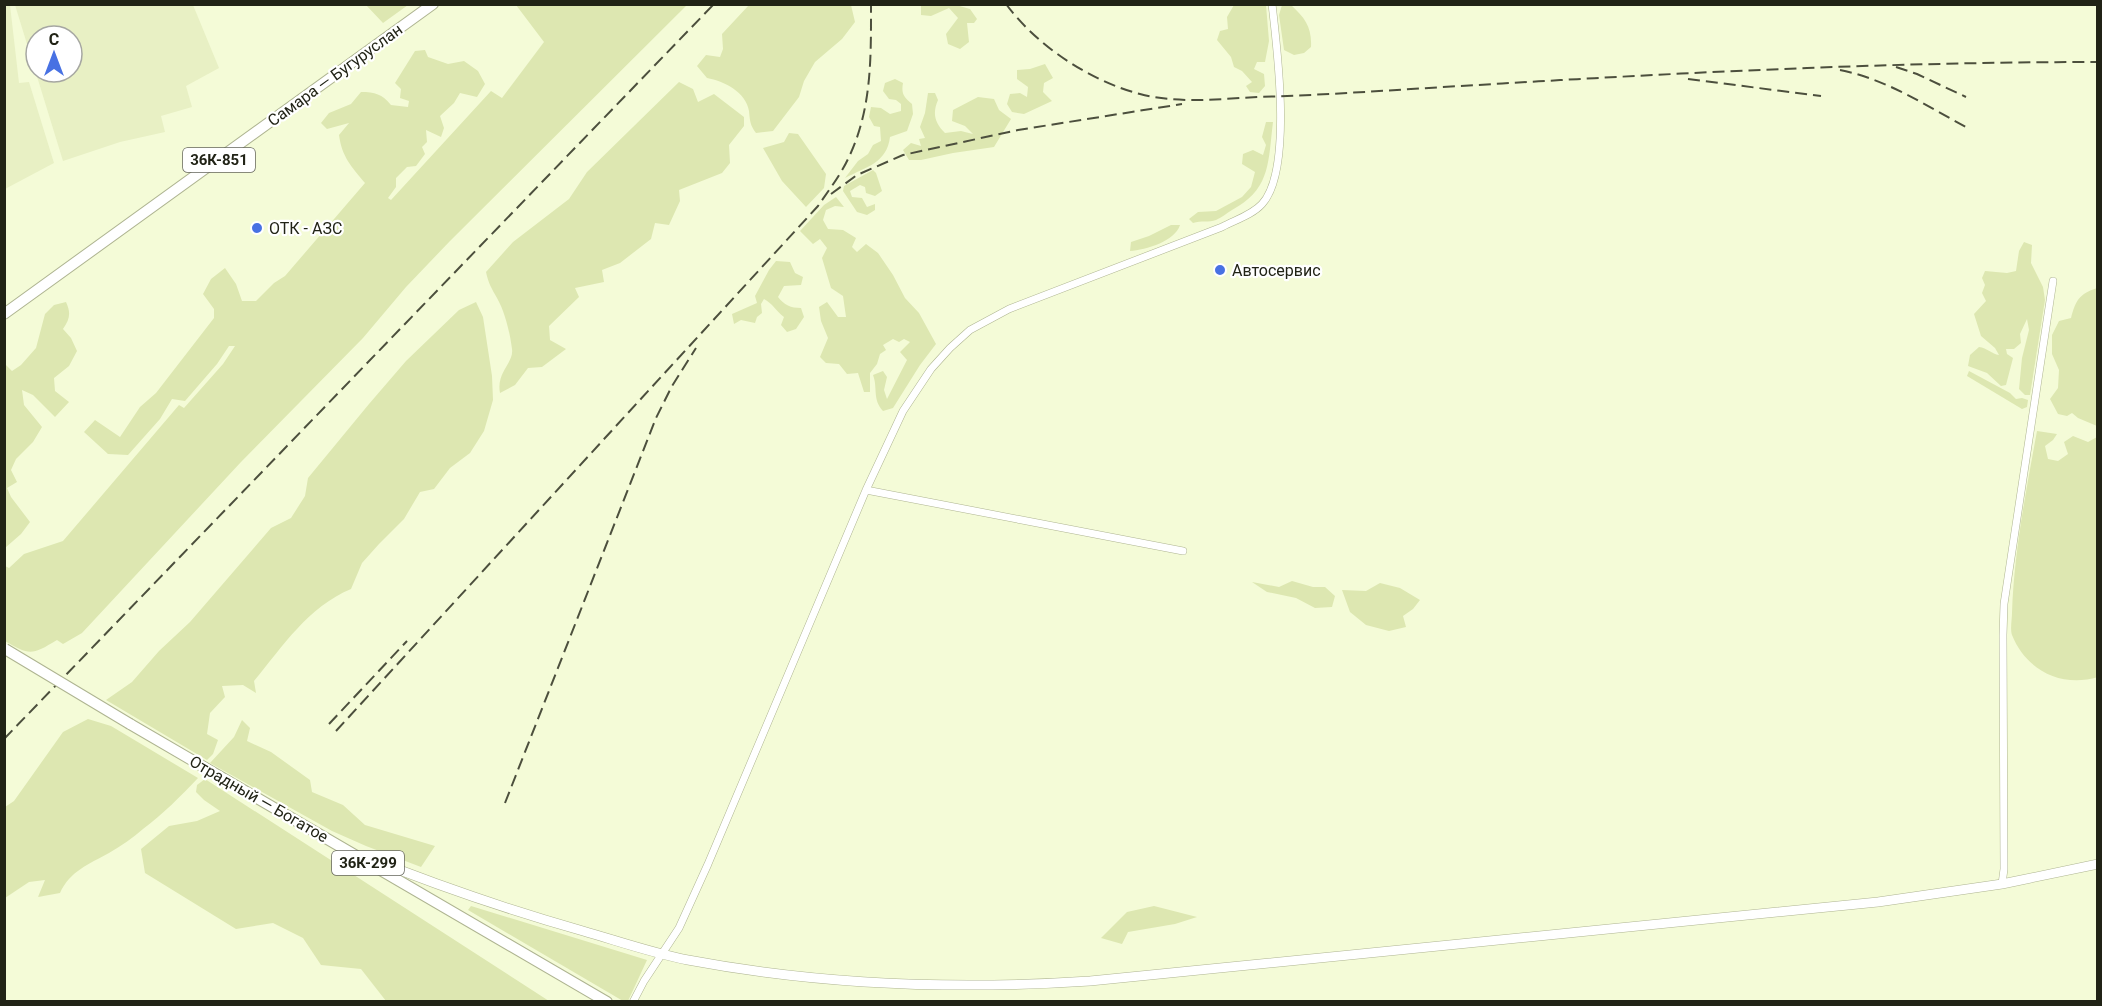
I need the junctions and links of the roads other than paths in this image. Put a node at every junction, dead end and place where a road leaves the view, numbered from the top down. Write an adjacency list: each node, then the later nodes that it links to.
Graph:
1 (433, 4): 4 (main road, Самара — Бугуруслан / 36К-851)
2 (1272, 4): 5 (street)
3 (2053, 281): 10 (street)
4 (4, 314)
5 (866, 490): 6 (street); 11 (street)
6 (1183, 551)
7 (5, 649): 8 (main road, Отрадный — Богатое / 36К-299, bridge)
8 (342, 848): 11 (street); 12 (main road, Отрадный — Богатое / 36К-299)
9 (2097, 864): 10 (street)
10 (2002, 884): 11 (street)
11 (662, 953): 13 (street)
12 (607, 1002)
13 (633, 1002)

